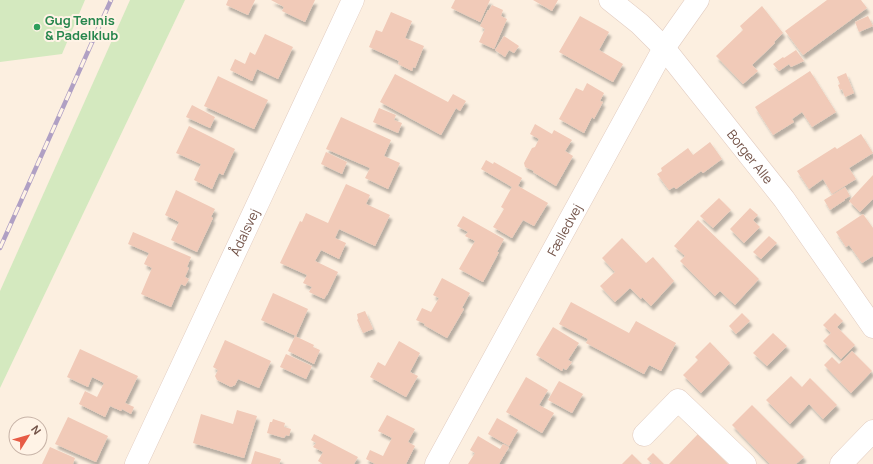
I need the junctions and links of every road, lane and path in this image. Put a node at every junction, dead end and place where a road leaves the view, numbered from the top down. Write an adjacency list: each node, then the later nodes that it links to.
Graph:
1 (353, 0): 9 (street, Ådalsvej)
2 (610, 0): 4 (street, Borger Alle)
3 (698, 0): 4 (street, Fælledvej)
4 (664, 48): 5 (street, Borger Alle); 10 (street, Fælledvej)
5 (873, 326)
6 (873, 431): 8 (street)
7 (644, 435): 11 (street)
8 (851, 461)
9 (136, 464)
10 (436, 464)
11 (745, 464)

